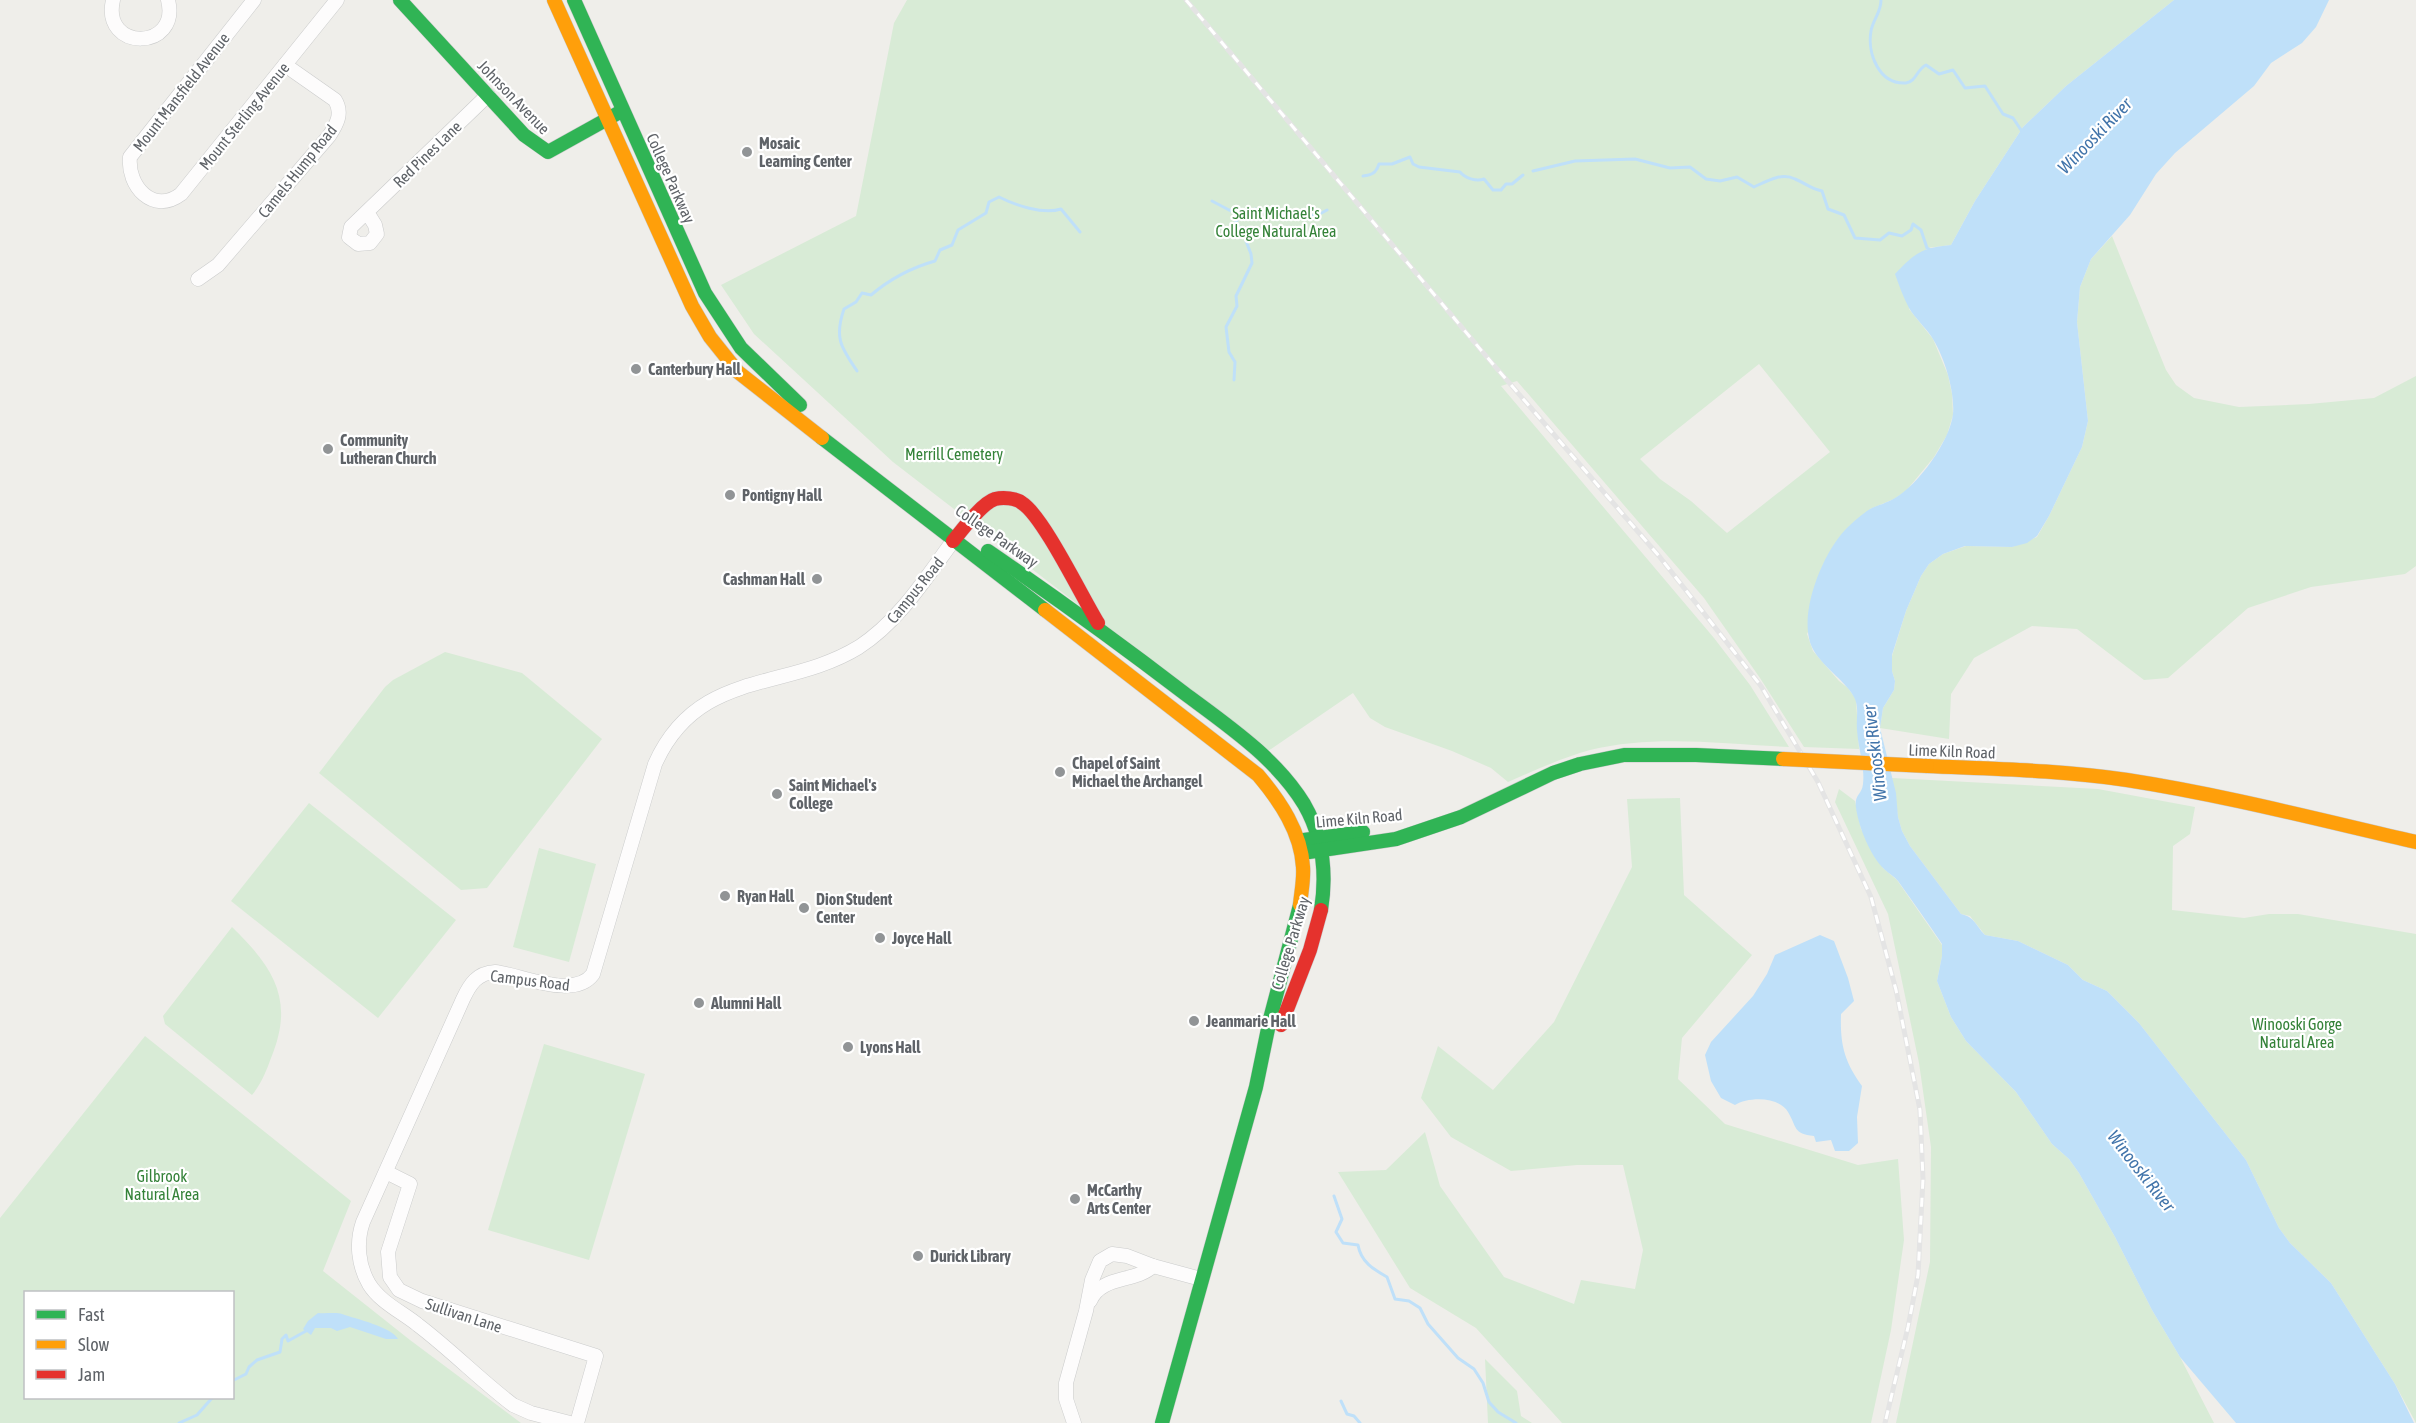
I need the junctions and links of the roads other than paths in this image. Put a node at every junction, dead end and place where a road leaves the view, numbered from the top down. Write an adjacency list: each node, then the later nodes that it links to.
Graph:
1 (113, 0): 8 (street)
2 (182, 0): 8 (street)
3 (254, 0): 13 (street, Mount Mansfield Avenue)
4 (337, 0): 9 (street, Mount Sterling Avenue)
5 (400, 0): 10 (main road, Johnson Avenue)
6 (554, 0): 12 (main road, College Parkway)
7 (572, 0): 11 (main road, College Parkway)
8 (169, 7)
9 (285, 64): 13 (street, Mount Sterling Avenue); 15 (street, Camels Hump Road)
10 (488, 95): 12 (main road, Johnson Avenue); 14 (street, Red Pines Lane)
11 (623, 110): 12 (main road, Johnson Avenue); 16 (main road, College Parkway)
12 (607, 119): 16 (main road, College Parkway)
13 (140, 190)
14 (367, 212)
15 (198, 279)
16 (957, 536): 17 (main road); 18 (main road, College Parkway); 19 (main road, College Parkway); 25 (street, Campus Road)
17 (1056, 552): 18 (main road); 20 (main road)
18 (1034, 582): 19 (main road); 20 (main road, College Parkway)
19 (1017, 589): 23 (main road, College Parkway)
20 (1112, 639): 22 (main road, College Parkway)
21 (2416, 842): 22 (main road, Lime Kiln Road, bridge)
22 (1320, 844): 23 (main road, Lime Kiln Road); 24 (main road, College Parkway)
23 (1300, 847): 24 (main road, College Parkway)
24 (1256, 1087): 27 (main road, College Parkway)
25 (386, 1172): 29 (street, Campus Road); 30 (street, Sullivan Lane)
26 (1153, 1266): 27 (street); 28 (street); 28 (street)
27 (1202, 1279): 32 (main road, College Parkway)
28 (1086, 1311): 31 (street)
29 (570, 1423)
30 (577, 1423)
31 (1074, 1423)
32 (1162, 1423)

